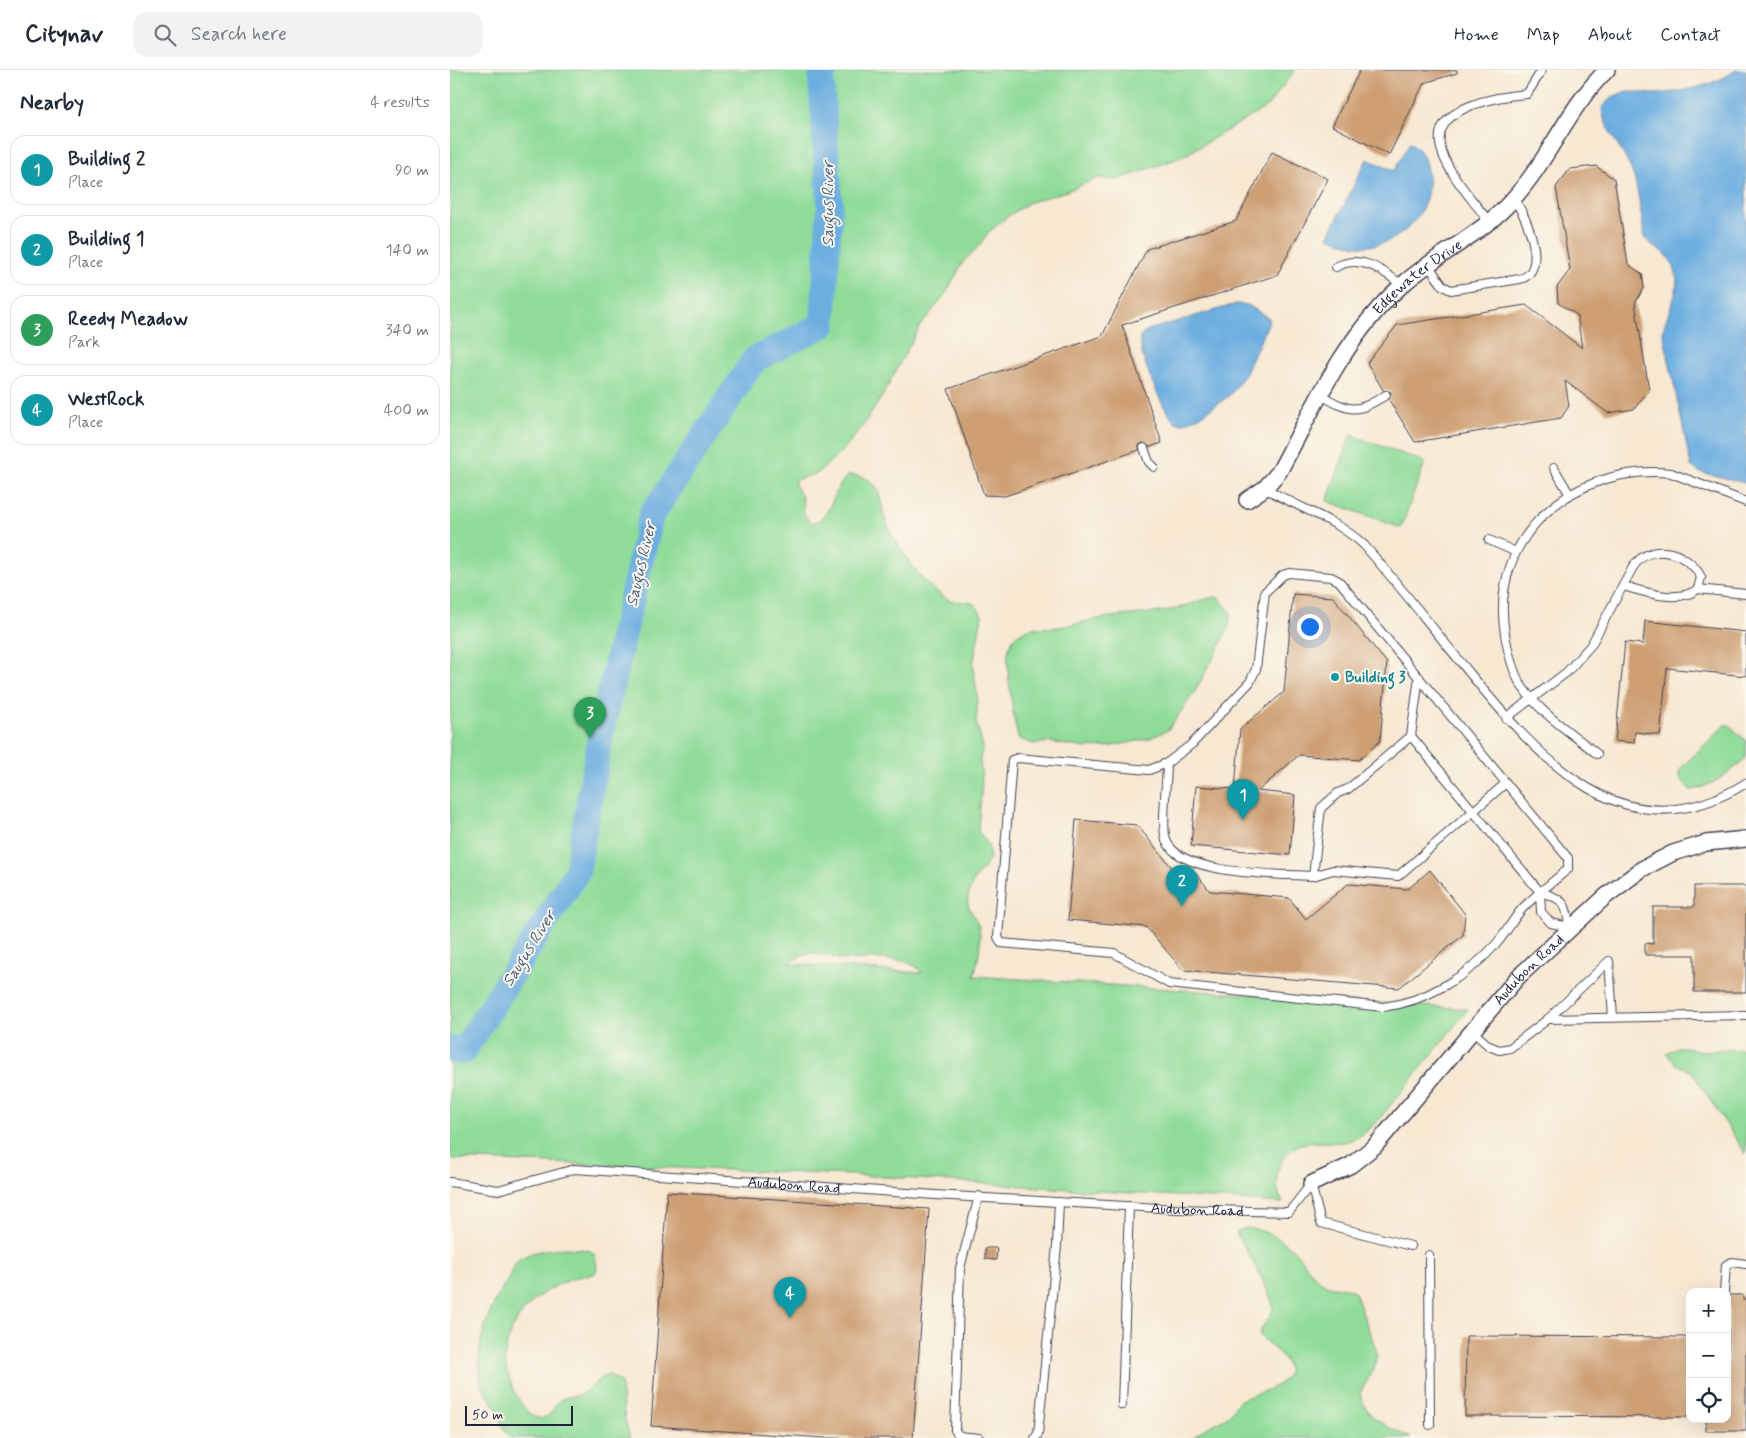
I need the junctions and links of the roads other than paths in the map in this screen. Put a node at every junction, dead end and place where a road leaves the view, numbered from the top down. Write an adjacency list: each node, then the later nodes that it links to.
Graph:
1 (1542, 70): 4 (lane)
2 (1607, 70): 3 (street, Edgewater Drive)
3 (1514, 199): 4 (street, Edgewater Drive); 5 (lane)
4 (1489, 222): 5 (street, Edgewater Drive)
5 (1428, 266): 7 (street, Edgewater Drive)
6 (1336, 267): 7 (lane)
7 (1402, 285): 9 (street, Edgewater Drive)
8 (1386, 395): 9 (lane)
9 (1321, 396): 13 (street, Edgewater Drive)
10 (1144, 448): 11 (lane)
11 (1154, 468)
12 (1554, 468): 14 (lane)
13 (1265, 488): 15 (street, Edgewater Drive); 24 (lane)
14 (1570, 495): 16 (lane); 18 (lane)
15 (1247, 500)
16 (1746, 502)
17 (1489, 540): 18 (lane)
18 (1516, 552): 23 (lane)
19 (1623, 586): 20 (lane); 20 (lane); 23 (lane)
20 (1698, 589): 21 (lane)
21 (1746, 594)
22 (1419, 677): 25 (lane); 27 (lane); 28 (lane)
23 (1533, 698): 24 (lane); 26 (lane)
24 (1506, 718): 29 (lane)
25 (1411, 736): 30 (lane); 32 (lane)
26 (1597, 754)
27 (1167, 764): 32 (lane); 33 (lane)
28 (1506, 783): 30 (lane); 33 (lane)
29 (1746, 783)
30 (1472, 812): 32 (lane); 33 (lane)
31 (1746, 839): 34 (street, Audubon Road)
32 (1313, 876)
33 (1540, 892): 34 (lane); 34 (lane)
34 (1569, 928): 38 (street, Audubon Road)
35 (1746, 1015): 36 (lane)
36 (1613, 1017): 37 (lane); 37 (lane)
37 (1548, 1019): 38 (lane)
38 (1471, 1030): 40 (street, Audubon Road)
39 (450, 1182): 41 (lane, Audubon Road)
40 (1311, 1184): 43 (lane, Audubon Road); 44 (lane)
41 (979, 1196): 42 (lane, Audubon Road); 50 (lane)
42 (1059, 1202): 43 (lane, Audubon Road); 51 (lane)
43 (1129, 1206): 48 (lane)
44 (1411, 1246)
45 (1429, 1255): 49 (lane)
46 (1746, 1264): 47 (lane)
47 (1724, 1288)
48 (1122, 1405)
49 (1430, 1425)
50 (979, 1438)
51 (1035, 1438)

